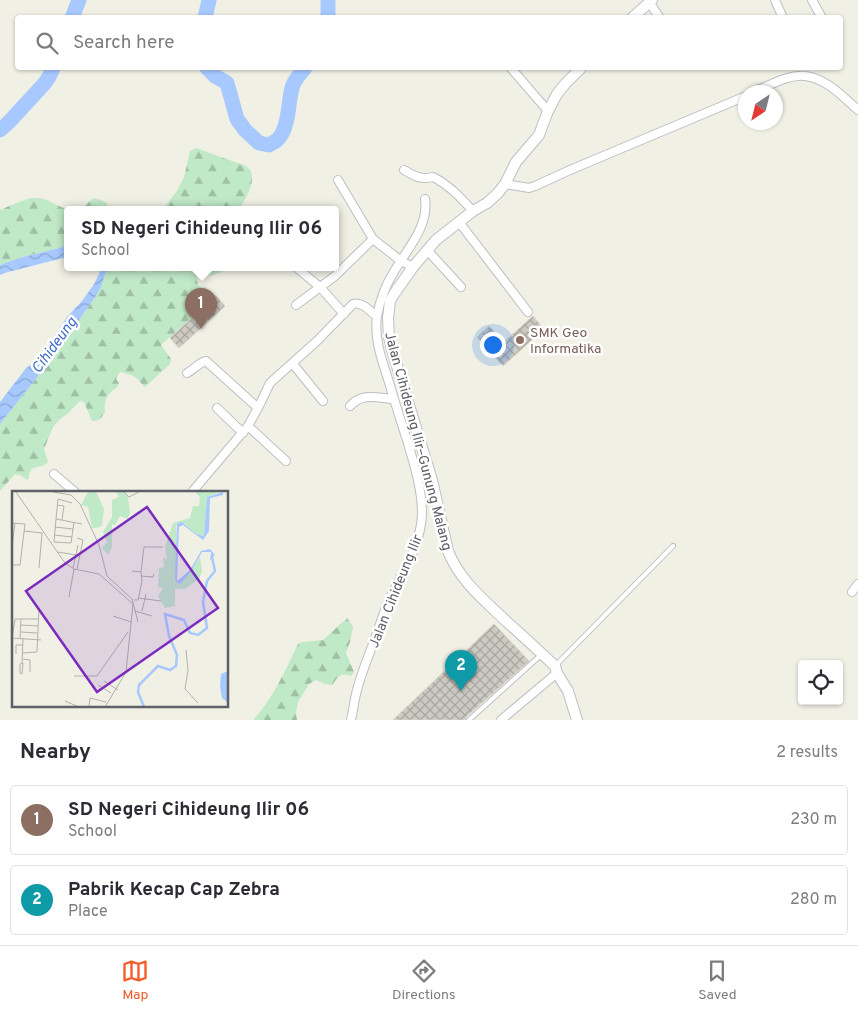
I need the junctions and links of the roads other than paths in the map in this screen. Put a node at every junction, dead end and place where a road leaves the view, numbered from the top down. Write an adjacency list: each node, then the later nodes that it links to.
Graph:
1 (774, 0): 6 (street)
2 (812, 0): 7 (street)
3 (651, 1): 4 (main road); 5 (street)
4 (635, 15)
5 (658, 15)
6 (781, 15)
7 (820, 15)
8 (513, 70): 13 (street)
9 (579, 70): 13 (main road, Jalan Cihideung Ilir–Gunung Malang)
10 (771, 85): 12 (street)
11 (738, 99): 16 (street)
12 (858, 110)
13 (548, 111): 16 (main road, Jalan Cihideung Ilir–Gunung Malang)
14 (404, 170): 18 (street)
15 (338, 180): 20 (street)
16 (509, 185): 18 (main road, Jalan Cihideung Ilir–Gunung Malang)
17 (425, 199): 22 (street, Jalan Cihideung Ilir)
18 (473, 211): 19 (main road, Jalan Cihideung Ilir–Gunung Malang)
19 (459, 222): 21 (main road, Jalan Cihideung Ilir–Gunung Malang); 27 (street)
20 (373, 239): 22 (street); 24 (street)
21 (427, 250): 22 (main road, Jalan Cihideung Ilir–Gunung Malang); 25 (street)
22 (406, 264): 29 (street, Jalan Cihideung Ilir); 42 (main road, Jalan Cihideung Ilir–Gunung Malang)
23 (301, 271): 24 (street)
24 (320, 287): 26 (street); 28 (street)
25 (461, 287)
26 (296, 305)
27 (528, 312)
28 (344, 314): 29 (street); 30 (street)
29 (377, 317): 32 (street, Jalan Cihideung Ilir)
30 (293, 364): 33 (street); 36 (street)
31 (188, 373): 36 (street)
32 (394, 399): 34 (street); 43 (street, Jalan Cihideung Ilir)
33 (323, 401)
34 (350, 406)
35 (217, 408): 37 (street)
36 (258, 408): 37 (street)
37 (245, 429): 38 (street); 41 (street)
38 (286, 461)
39 (54, 474): 40 (street)
40 (74, 491)
41 (193, 491)
42 (439, 510): 43 (street); 47 (main road, Jalan Cihideung Ilir–Gunung Malang)
43 (422, 513): 49 (street, Jalan Cihideung Ilir)
44 (673, 546): 48 (lane)
45 (858, 584): 46 (street)
46 (852, 592)
47 (542, 654): 48 (main road, Jalan Cihideung Ilir–Gunung Malang); 50 (lane)
48 (556, 669): 51 (street); 52 (main road, Jalan Cihideung Ilir–Gunung Malang)
49 (351, 720)
50 (469, 720)
51 (501, 720)
52 (577, 720)

